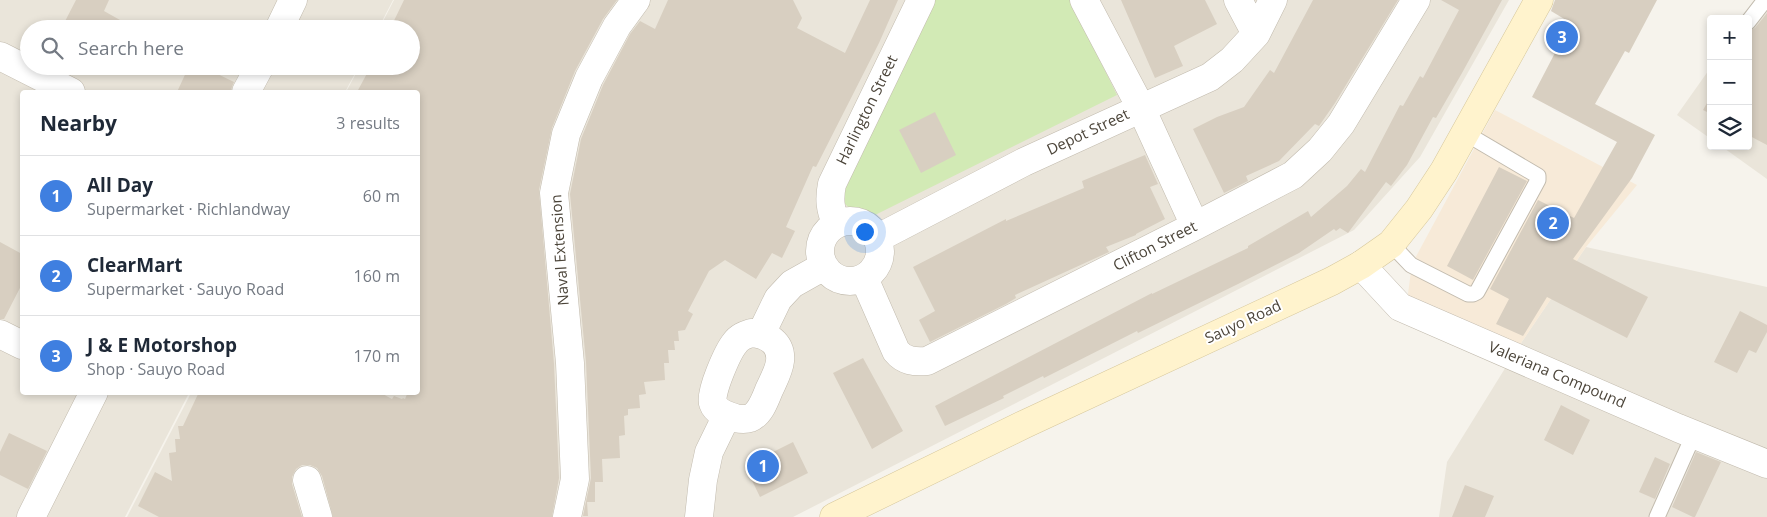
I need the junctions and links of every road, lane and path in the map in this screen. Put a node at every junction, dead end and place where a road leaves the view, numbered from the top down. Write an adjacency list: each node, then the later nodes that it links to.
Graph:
1 (636, 0): 36 (street, Naval Extension)
2 (921, 0): 19 (street, Harlington Street)
3 (1084, 0): 17 (street)
4 (1238, 0): 10 (street)
5 (1273, 0): 10 (street, Depot Street)
6 (1416, 0): 20 (street, Clifton Street)
7 (1539, 0): 18 (main road, Sauyo Road)
8 (1765, 0): 9 (lane)
9 (1752, 17)
10 (1256, 34): 17 (street, Depot Street)
11 (0, 56): 12 (street)
12 (20, 66)
13 (37, 75): 15 (street)
14 (255, 75): 16 (street)
15 (67, 90)
16 (247, 90)
17 (1141, 108): 20 (street); 21 (street, Depot Street)
18 (1464, 134): 22 (main road, Sauyo Road); 22 (lane)
19 (836, 223): 21 (street); 24 (street)
20 (1195, 226): 25 (street, Clifton Street)
21 (878, 238): 25 (street)
22 (1391, 244): 23 (main road, Sauyo Road)
23 (1361, 265): 31 (street, Valeriana Compound); 38 (main road, Sauyo Road)
24 (824, 266): 25 (street); 27 (street)
25 (864, 278)
26 (0, 334): 28 (street)
27 (761, 334): 30 (street); 30 (street)
28 (20, 344)
29 (92, 395): 34 (street)
30 (727, 415): 37 (street)
31 (1694, 434): 32 (street, Valeriana Compound); 39 (lane)
32 (1767, 464)
33 (307, 480): 35 (street)
34 (31, 517)
35 (318, 517)
36 (567, 517)
37 (699, 517)
38 (834, 517)
39 (1657, 517)

